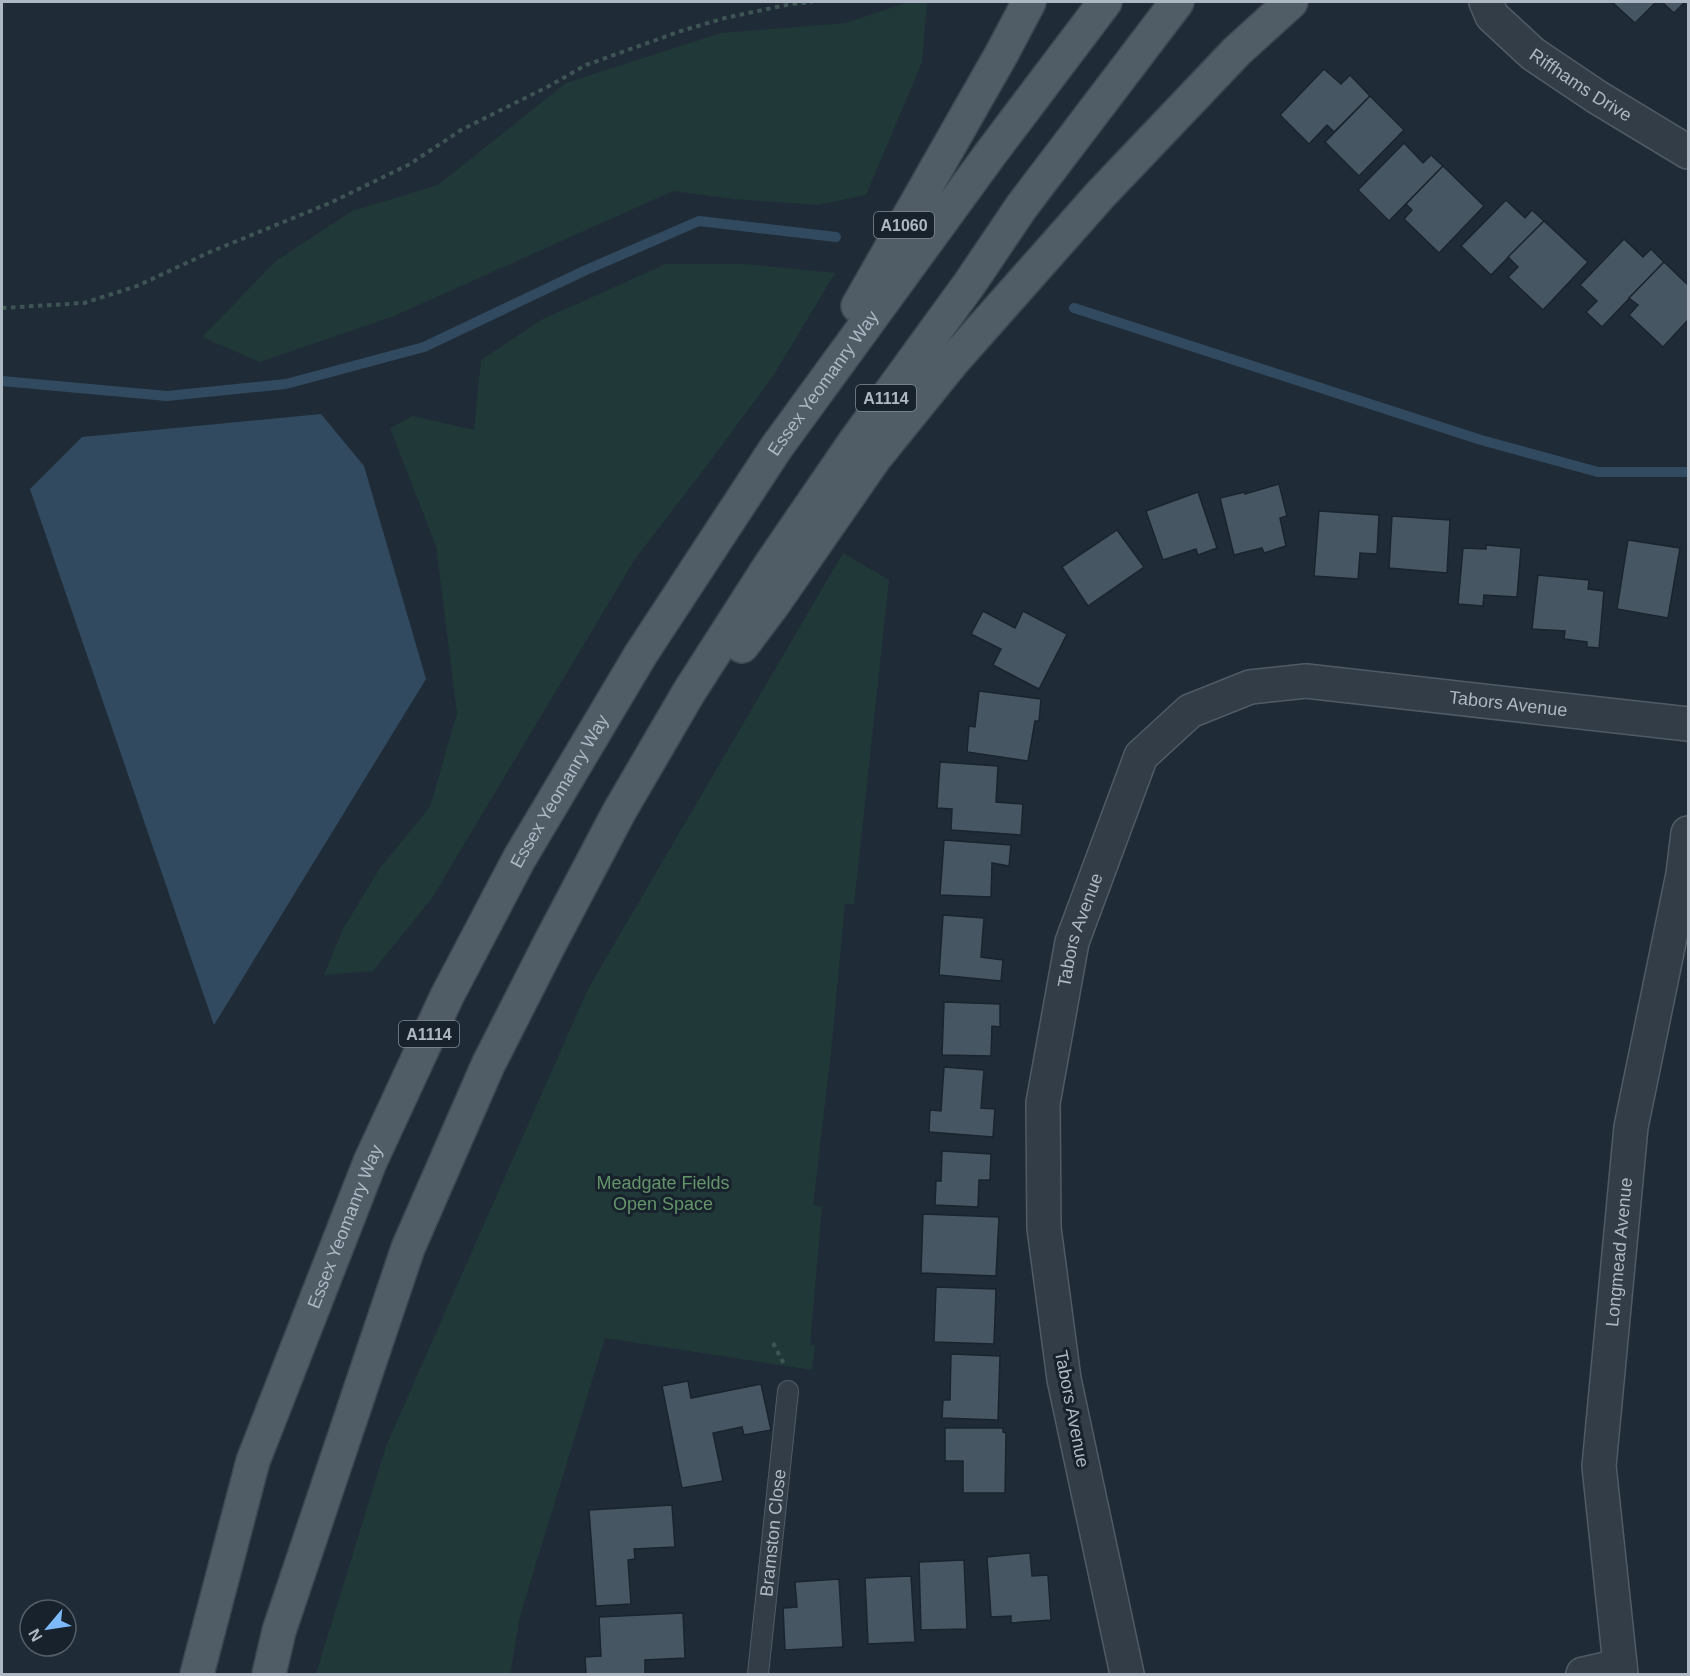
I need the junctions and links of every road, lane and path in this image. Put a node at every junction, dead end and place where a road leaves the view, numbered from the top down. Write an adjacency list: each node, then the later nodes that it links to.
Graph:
1 (812, 2): 8 (path)
2 (1029, 2): 9 (main road, A1060)
3 (1105, 2): 9 (main road, Essex Yeomanry Way / A1114)
4 (1177, 2): 11 (main road, A1114)
5 (1291, 2): 11 (main road, A1114)
6 (1486, 2): 7 (street, Riffhams Drive)
7 (1689, 152)
8 (2, 308)
9 (776, 448): 16 (main road, Essex Yeomanry Way / A1114)
10 (1689, 724): 19 (street, Tabors Avenue)
11 (619, 812): 17 (main road, A1114)
12 (1689, 833): 13 (street, Longmead Avenue)
13 (1686, 874): 15 (street, Longmead Avenue)
14 (788, 1391): 18 (lane, Bramston Close)
15 (1620, 1670): 20 (street)
16 (197, 1674)
17 (269, 1674)
18 (758, 1674)
19 (1123, 1674)
20 (1583, 1674)

